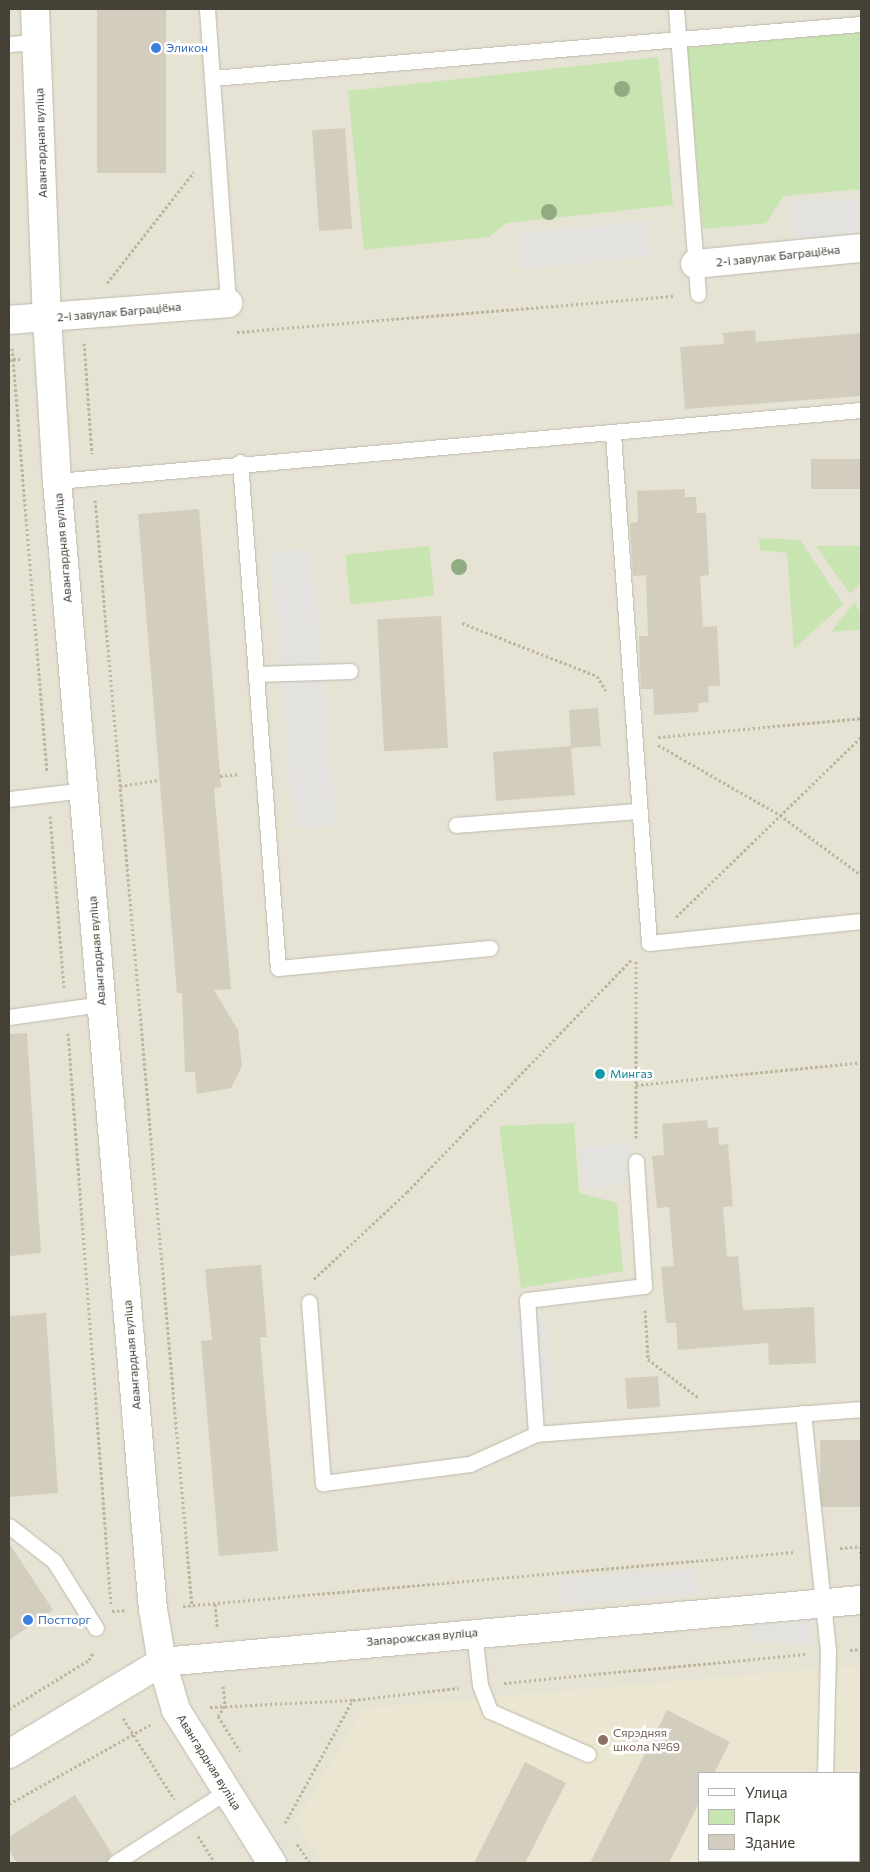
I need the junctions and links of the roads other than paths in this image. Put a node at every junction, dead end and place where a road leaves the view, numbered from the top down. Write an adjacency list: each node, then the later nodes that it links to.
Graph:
1 (35, 9): 6 (street, Авангардная вуліца)
2 (207, 9): 8 (lane)
3 (676, 9): 5 (lane)
4 (861, 24): 5 (lane)
5 (679, 38): 8 (lane); 10 (lane)
6 (37, 42): 7 (lane); 13 (street, Авангардная вуліца)
7 (9, 44)
8 (212, 78): 12 (lane)
9 (861, 248): 10 (street, 2-і завулак Баграціёна)
10 (695, 264): 11 (lane)
11 (698, 294)
12 (228, 303): 13 (street, 2-і завулак Баграціёна)
13 (47, 318): 14 (street, 2-і завулак Баграціёна); 18 (street, Авангардная вуліца)
14 (9, 320)
15 (861, 410): 16 (lane)
16 (613, 434): 17 (lane); 23 (lane)
17 (240, 462): 18 (lane); 20 (lane)
18 (57, 481): 21 (street, Авангардная вуліца)
19 (350, 671): 20 (lane)
20 (256, 674): 26 (lane)
21 (84, 790): 22 (lane); 27 (street, Авангардная вуліца)
22 (9, 799)
23 (636, 811): 24 (lane); 25 (lane)
24 (456, 825)
25 (861, 921)
26 (490, 948)
27 (102, 1004): 28 (lane); 39 (street, Авангардная вуліца)
28 (9, 1017)
29 (636, 1161): 33 (lane)
30 (309, 1302): 33 (lane)
31 (861, 1409): 32 (lane)
32 (803, 1413): 33 (lane); 36 (lane)
33 (536, 1434)
34 (9, 1526): 37 (lane)
35 (861, 1600): 36 (street, Запарожская вуліца)
36 (823, 1602): 38 (street, Запарожская вуліца); 42 (lane)
37 (96, 1628)
38 (474, 1633): 39 (street, Запарожская вуліца); 41 (lane)
39 (162, 1662): 40 (street, Запарожская вуліца); 43 (street, Авангардная вуліца)
40 (9, 1754)
41 (588, 1754)
42 (825, 1772)
43 (226, 1791): 44 (lane); 45 (street, Авангардная вуліца)
44 (115, 1863)
45 (272, 1863)

